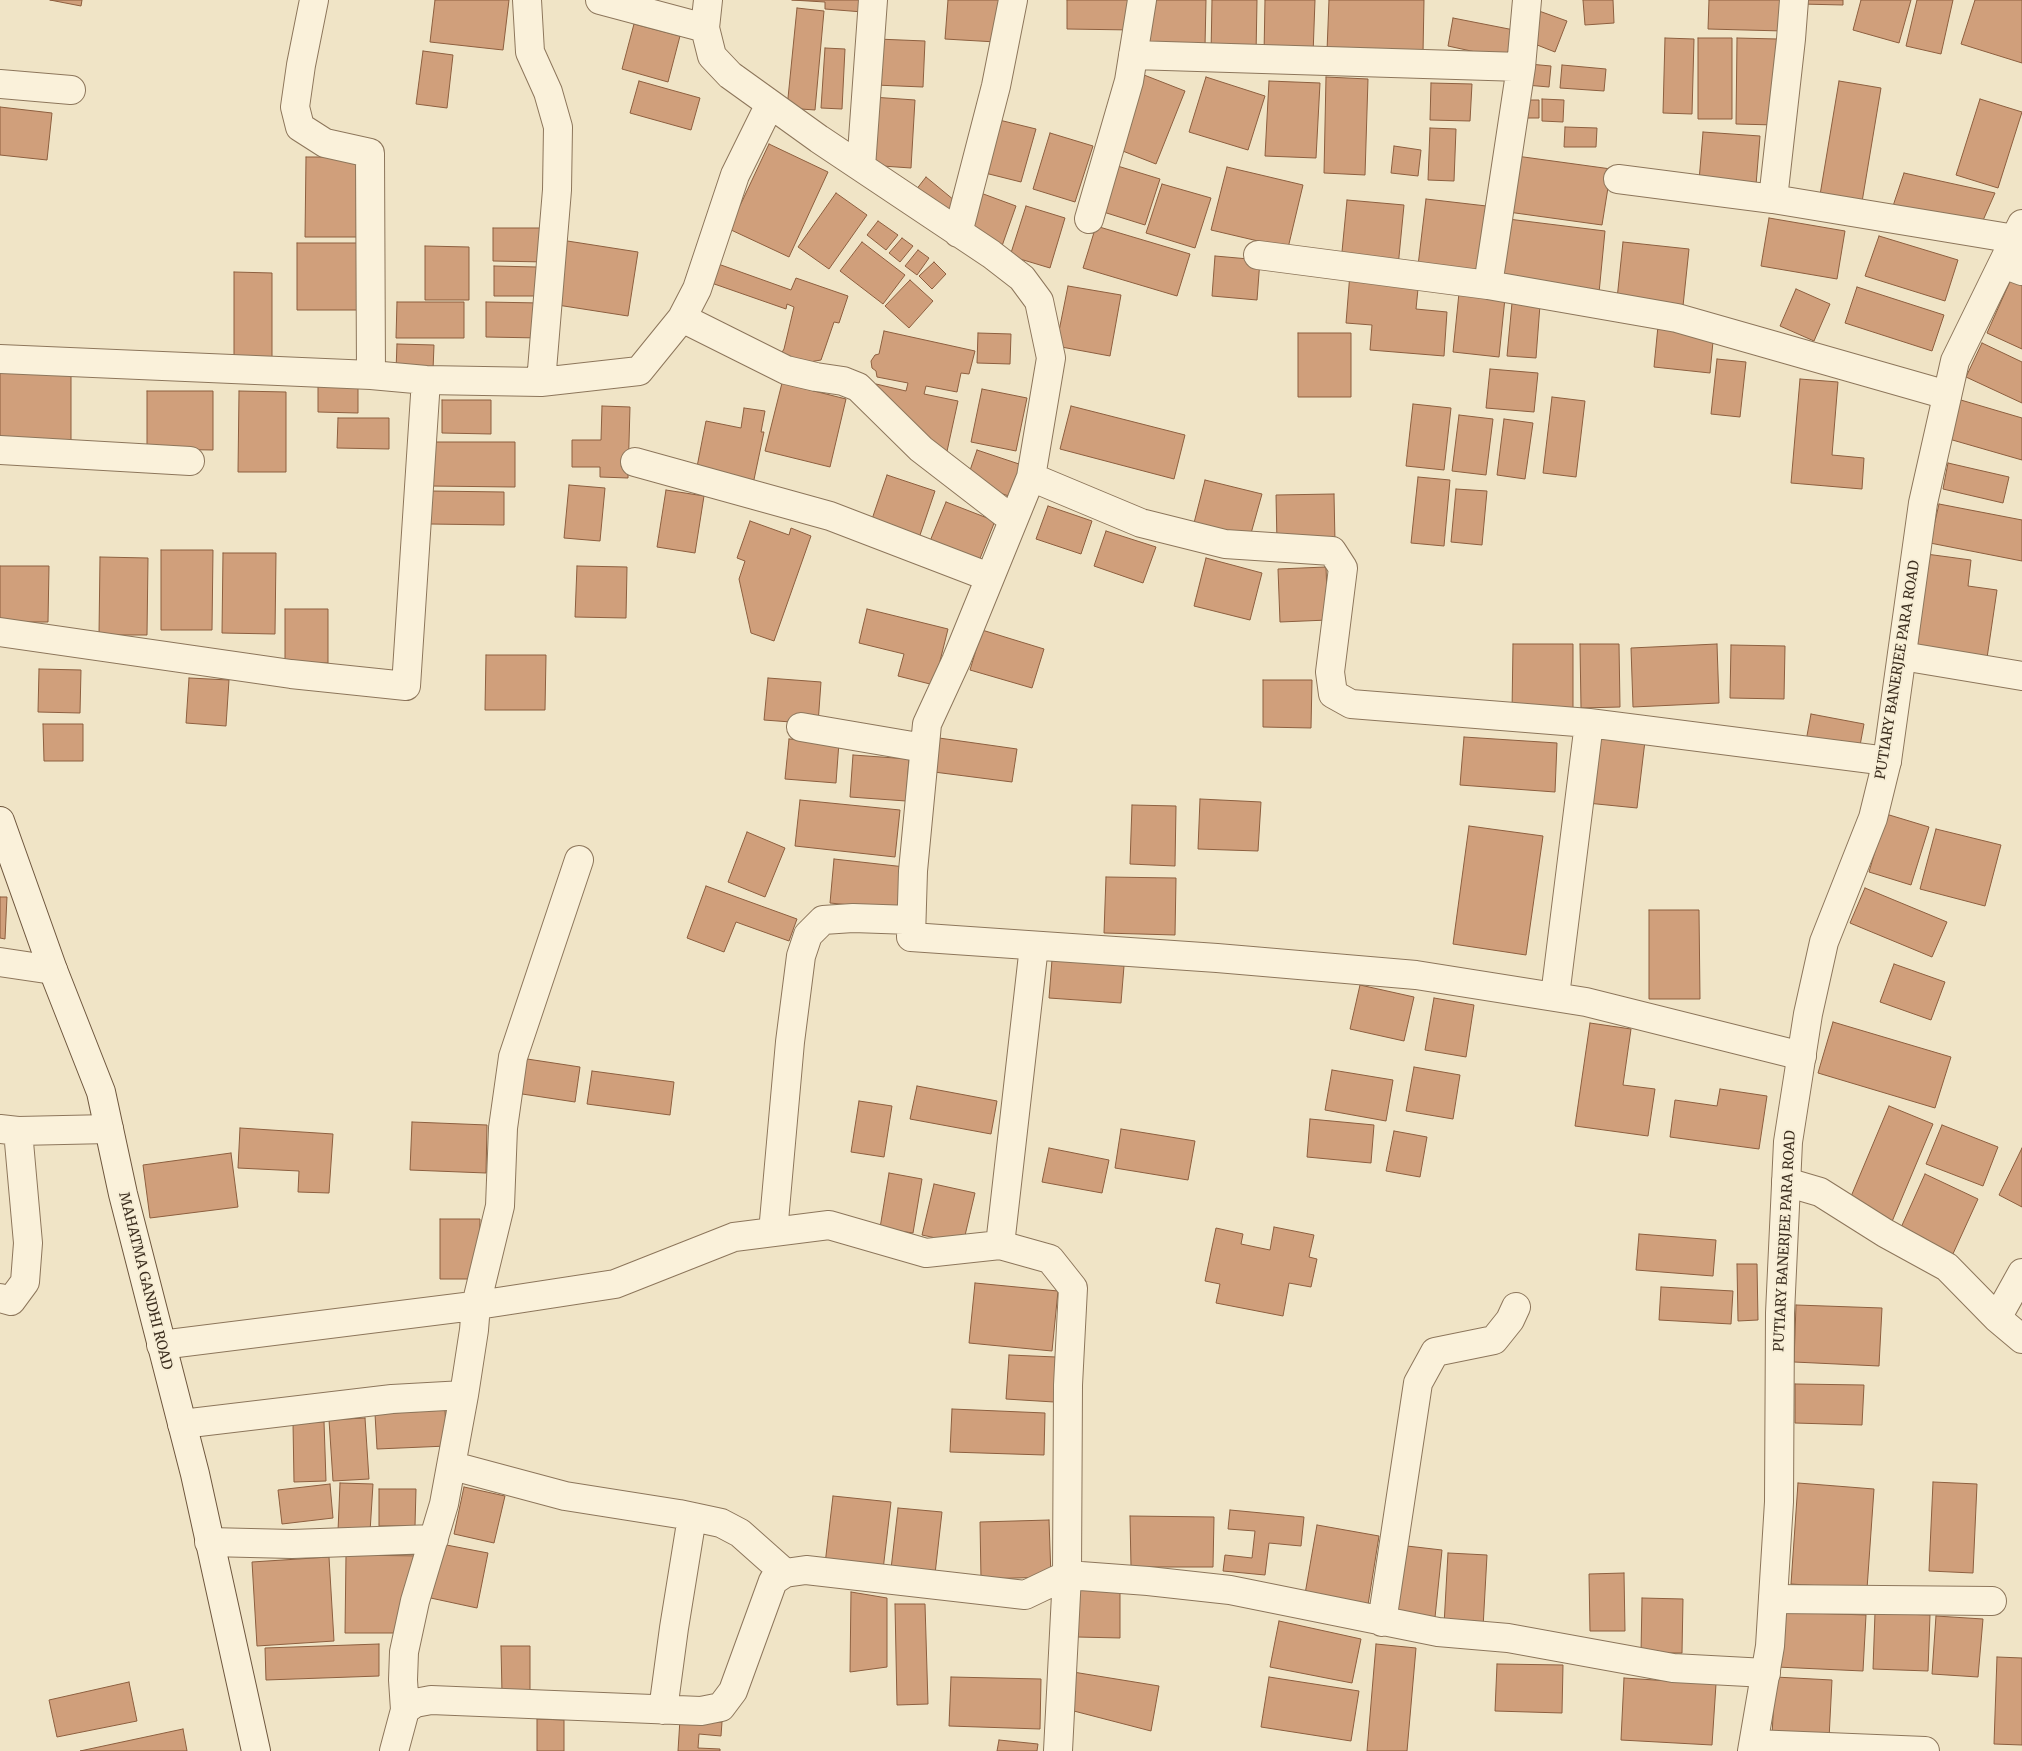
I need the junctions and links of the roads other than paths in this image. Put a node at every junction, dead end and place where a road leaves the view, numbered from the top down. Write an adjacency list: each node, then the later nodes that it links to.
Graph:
1 (314, 0): 27 (street)
2 (527, 0): 29 (street)
3 (600, 0): 10 (street)
4 (708, 0): 10 (street)
5 (873, 0): 16 (street)
6 (1013, 0): 20 (street)
7 (1142, 0): 11 (street)
8 (1527, 0): 12 (street)
9 (1794, 0): 18 (street)
10 (705, 28): 15 (street)
11 (1133, 55): 12 (street); 19 (street)
12 (1521, 67): 24 (street)
13 (0, 84): 14 (street)
14 (71, 90)
15 (770, 104): 16 (street); 25 (street)
16 (861, 168): 20 (street)
17 (1618, 179): 18 (street)
18 (1773, 199): 21 (street)
19 (1089, 220)
20 (958, 232): 34 (street)
21 (2019, 232): 23 (street, PUTIARY BANERJEE PARA ROAD)
22 (1258, 255): 24 (street)
23 (2013, 268): 30 (street, PUTIARY BANERJEE PARA ROAD)
24 (1488, 286): 30 (street)
25 (682, 318): 29 (street); 35 (street)
26 (0, 359): 27 (street)
27 (371, 375): 28 (street)
28 (426, 380): 29 (street); 37 (street)
29 (541, 382)
30 (1947, 395): 38 (street, PUTIARY BANERJEE PARA ROAD)
31 (0, 450): 32 (street)
32 (190, 461)
33 (635, 462): 36 (street)
34 (1031, 477): 35 (street); 40 (street)
35 (1013, 520): 36 (street)
36 (989, 577): 42 (street)
37 (0, 632)
38 (1902, 656): 39 (street); 43 (street, PUTIARY BANERJEE PARA ROAD)
39 (2022, 676)
40 (1589, 723): 43 (street); 50 (street)
41 (801, 727): 42 (street)
42 (924, 748): 46 (street)
43 (1887, 761): 51 (street, PUTIARY BANERJEE PARA ROAD)
44 (0, 821): 49 (street, MAHATMA GANDHI ROAD)
45 (579, 860): 59 (street)
46 (911, 920): 47 (street); 55 (street)
47 (1034, 946): 50 (street); 56 (street)
48 (0, 962): 49 (street)
49 (53, 970): 52 (street, MAHATMA GANDHI ROAD)
50 (1555, 996): 51 (street)
51 (1802, 1056): 54 (street, PUTIARY BANERJEE PARA ROAD)
52 (109, 1129): 53 (street); 63 (street, MAHATMA GANDHI ROAD)
53 (9, 1130): 58 (street)
54 (1786, 1182): 61 (street); 72 (street, PUTIARY BANERJEE PARA ROAD)
55 (773, 1232): 56 (street); 59 (street)
56 (1000, 1245): 71 (street)
57 (2022, 1273): 61 (street)
58 (0, 1298)
59 (476, 1305): 63 (street); 64 (street)
60 (1516, 1307): 74 (street)
61 (1997, 1318): 62 (street)
62 (2022, 1339)
63 (161, 1345): 65 (street, MAHATMA GANDHI ROAD)
64 (464, 1395): 65 (street); 66 (street)
65 (182, 1424): 69 (street, MAHATMA GANDHI ROAD)
66 (453, 1466): 67 (street); 68 (street)
67 (692, 1517): 70 (street); 77 (street)
68 (434, 1539): 69 (street); 76 (street)
69 (209, 1542): 78 (street, MAHATMA GANDHI ROAD)
70 (785, 1573): 71 (street); 77 (street)
71 (1067, 1575): 74 (street); 81 (street)
72 (1773, 1599): 73 (street); 75 (street, PUTIARY BANERJEE PARA ROAD)
73 (1992, 1601)
74 (1382, 1622): 75 (street)
75 (1766, 1674): 79 (street, PUTIARY BANERJEE PARA ROAD)
76 (405, 1710): 77 (street); 80 (street)
77 (663, 1710)
78 (259, 1748)
79 (1753, 1748): 82 (street)
80 (394, 1751)
81 (1058, 1751)
82 (1925, 1751)

